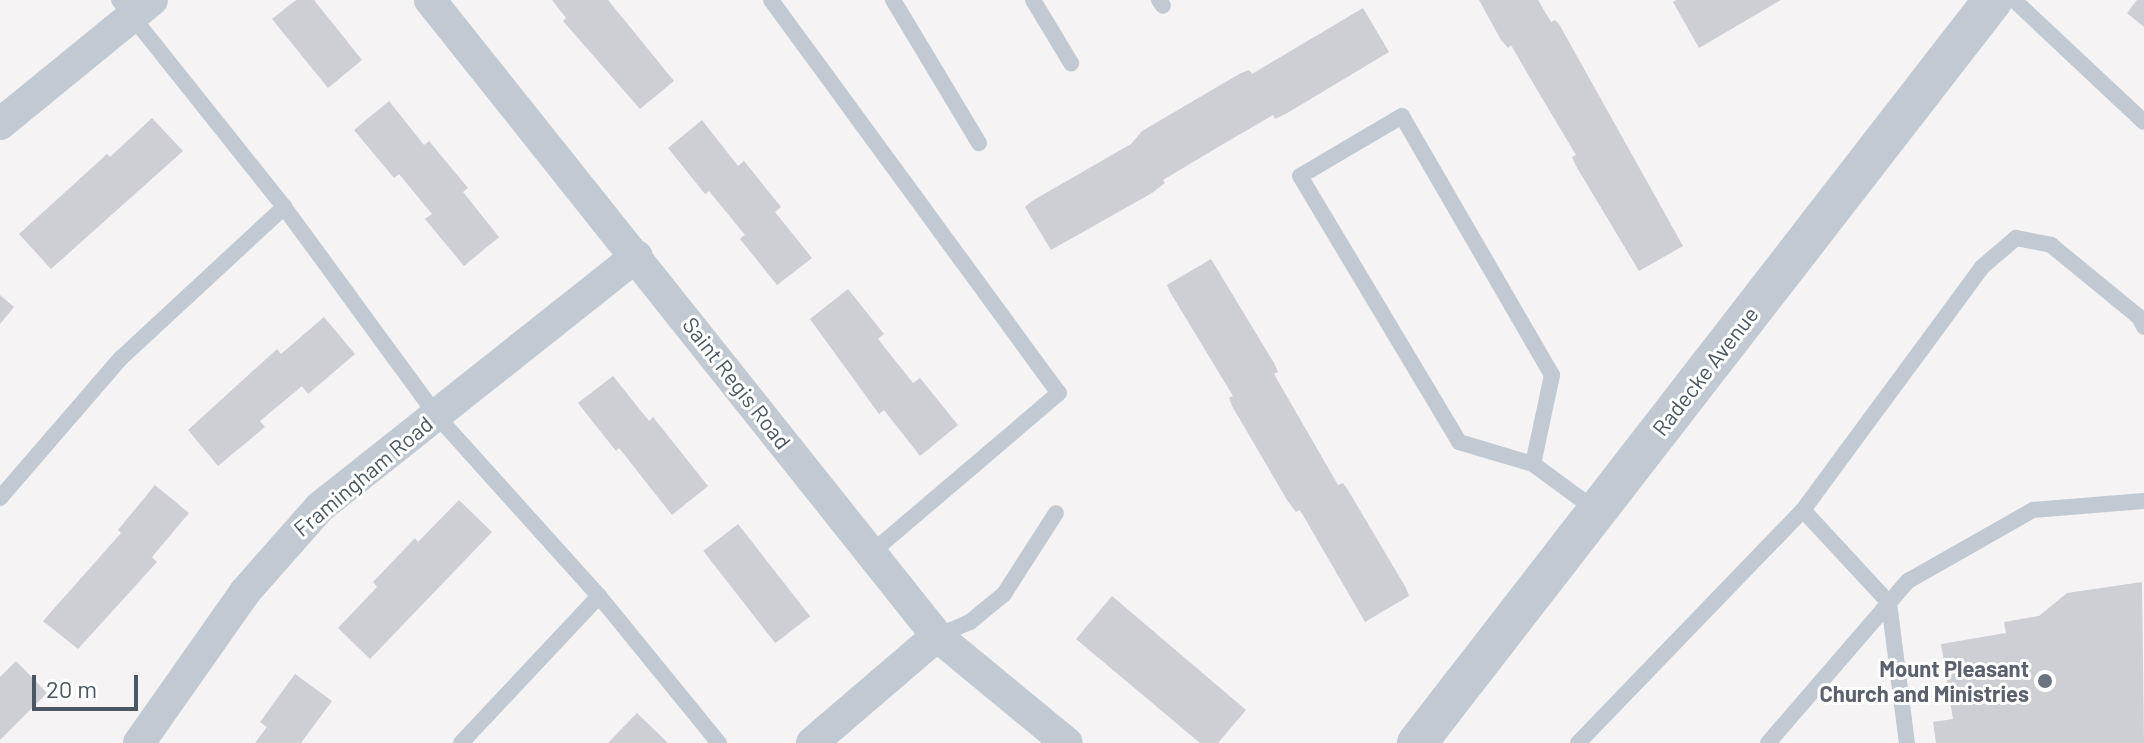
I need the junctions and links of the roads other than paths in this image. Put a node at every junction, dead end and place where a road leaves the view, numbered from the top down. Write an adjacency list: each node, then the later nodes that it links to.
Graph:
1 (430, 0): 13 (street, Saint Regis Road)
2 (771, 0): 22 (lane)
3 (893, 0): 11 (lane)
4 (1033, 0): 8 (lane)
5 (1993, 0): 20 (street, Radecke Avenue)
6 (2014, 0): 9 (lane)
7 (134, 5): 10 (street); 12 (lane)
8 (1071, 63)
9 (2144, 122)
10 (0, 124)
11 (979, 143)
12 (284, 207): 15 (lane); 17 (lane)
13 (637, 256): 15 (street, Framingham Road); 22 (street, Saint Regis Road)
14 (2144, 327): 19 (lane)
15 (436, 415): 23 (lane); 26 (street, Framingham Road)
16 (1533, 464): 16 (lane); 20 (lane)
17 (0, 498)
18 (2144, 501): 24 (lane)
19 (1803, 510): 24 (lane); 32 (lane)
20 (1597, 511): 31 (street, Radecke Avenue)
21 (1056, 513): 25 (lane)
22 (871, 553): 25 (street, Saint Regis Road)
23 (599, 596): 27 (lane); 28 (lane)
24 (1889, 603): 33 (lane); 34 (lane)
25 (937, 636): 29 (street); 30 (street, Saint Regis Road)
26 (139, 743)
27 (461, 743)
28 (719, 743)
29 (812, 743)
30 (1067, 743)
31 (1417, 743)
32 (1578, 743)
33 (1768, 743)
34 (1907, 743)

